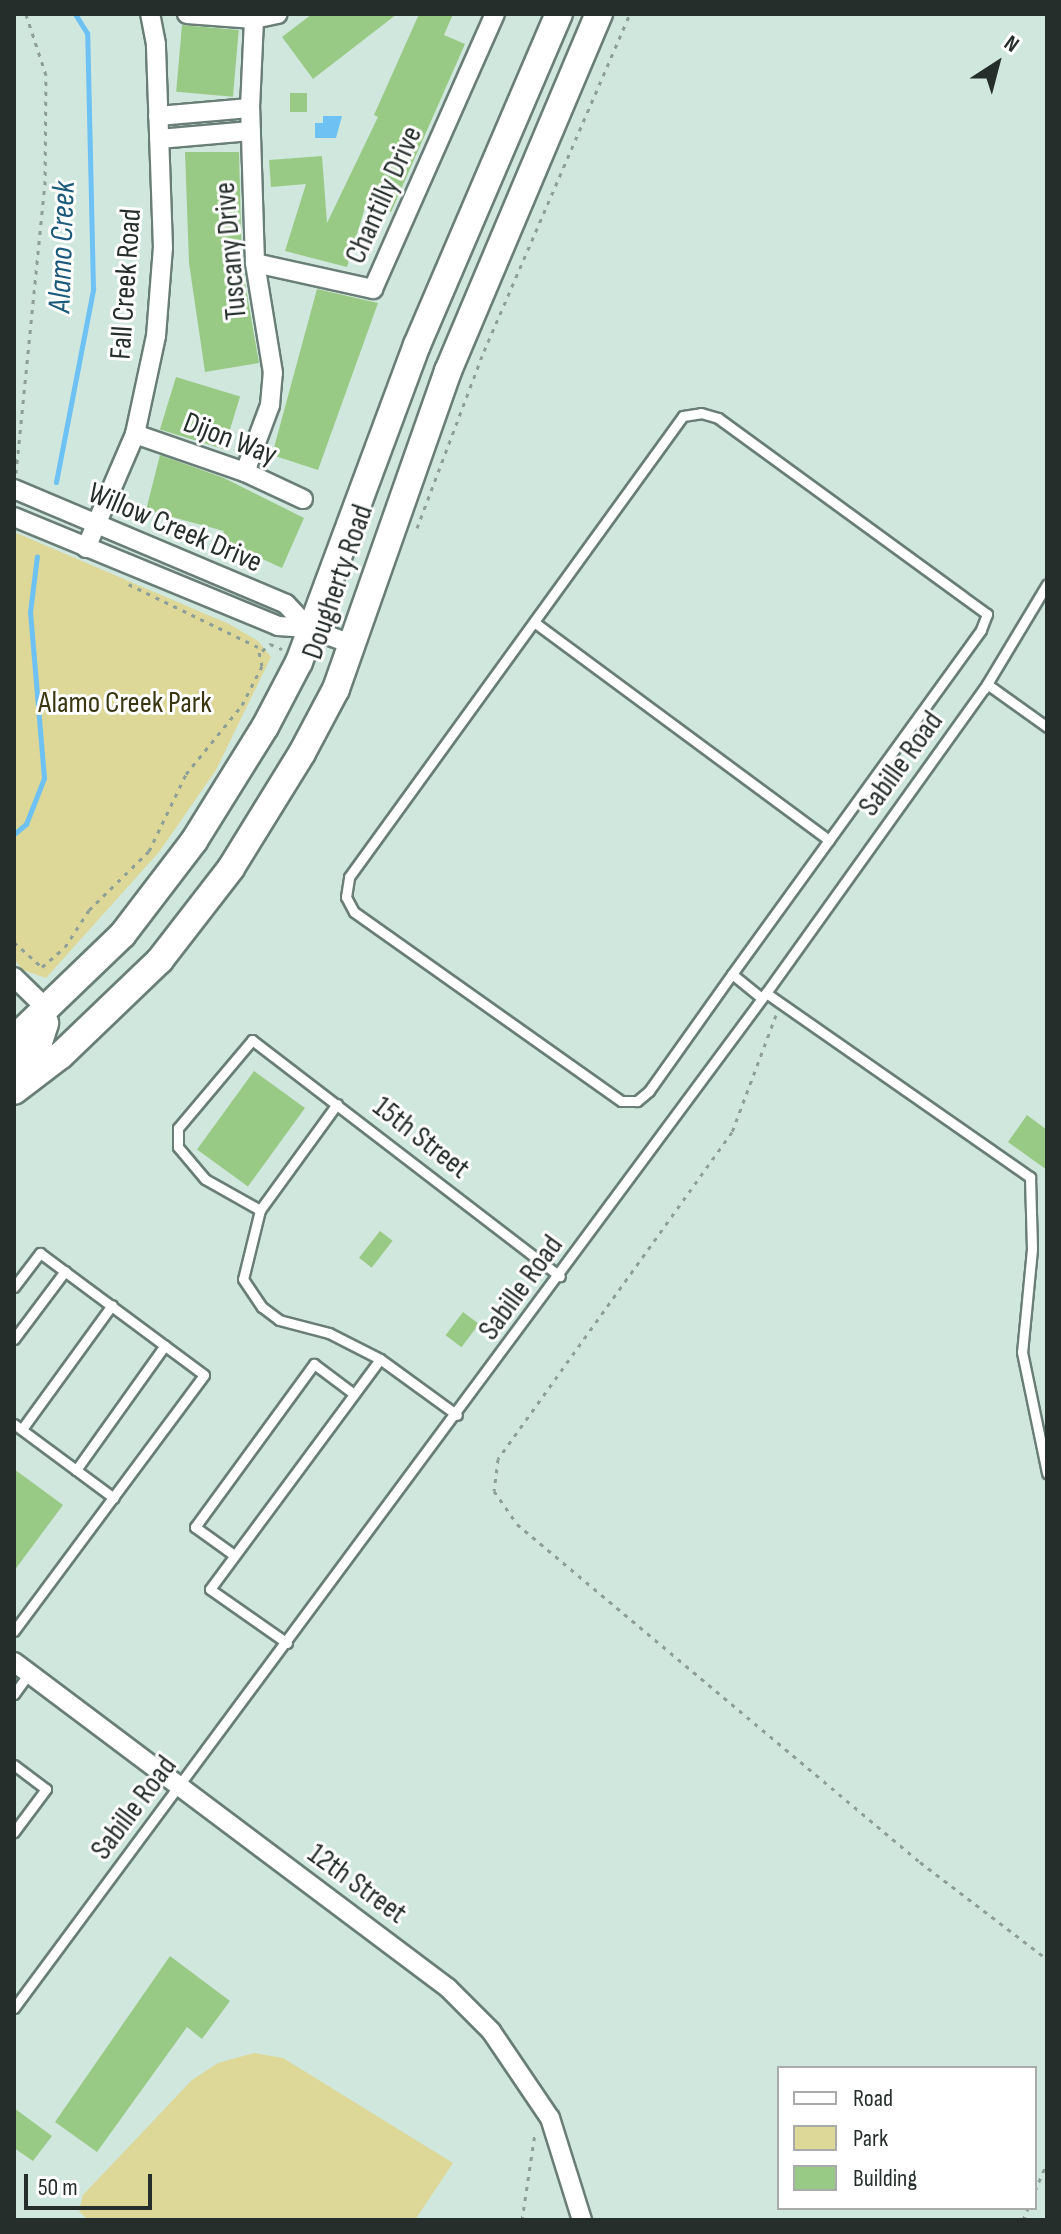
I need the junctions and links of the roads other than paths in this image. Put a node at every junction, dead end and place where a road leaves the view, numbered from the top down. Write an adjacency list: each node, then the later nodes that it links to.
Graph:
1 (150, 14): 9 (street, Fall Creek Road)
2 (187, 14): 7 (street)
3 (277, 14): 7 (street)
4 (495, 14): 12 (street, Chantilly Drive)
5 (559, 14): 22 (main road, Dougherty Road)
6 (599, 14): 23 (main road, Dougherty Road)
7 (254, 19): 8 (street, Tuscany Drive)
8 (250, 108): 9 (street); 10 (street, Tuscany Drive)
9 (158, 116): 11 (street, Fall Creek Road)
10 (251, 131): 11 (street); 12 (street, Tuscany Drive)
11 (159, 139): 13 (street, Fall Creek Road)
12 (255, 263): 14 (street, Tuscany Drive)
13 (135, 434): 14 (street, Dijon Way); 18 (street, Fall Creek Road)
14 (245, 472): 16 (street, Dijon Way)
15 (15, 482): 18 (street, Willow Creek Drive)
16 (303, 499)
17 (14, 517): 19 (street, Willow Creek Drive)
18 (96, 526): 19 (street, Fall Creek Road); 22 (street, Willow Creek Drive)
19 (86, 548): 22 (street, Willow Creek Drive)
20 (1047, 584): 24 (lane, Sabille Road)
21 (534, 622): 26 (lane); 26 (lane); 27 (lane)
22 (308, 628): 23 (street, Willow Creek Drive); 30 (main road, Dougherty Road)
23 (351, 644): 33 (main road, Dougherty Road)
24 (987, 684): 25 (lane); 29 (lane, Sabille Road)
25 (1047, 727)
26 (829, 840): 27 (lane)
27 (732, 974): 29 (lane)
28 (14, 977): 30 (street)
29 (764, 996): 37 (lane, Sabille Road); 47 (lane)
30 (49, 1011): 31 (main road, Dougherty Road); 32 (main road)
31 (14, 1039)
32 (14, 1064)
33 (14, 1091)
34 (337, 1104): 35 (lane); 35 (lane, 15th Street); 37 (lane, 15th Street)
35 (260, 1210): 42 (lane)
36 (65, 1271): 38 (lane); 39 (lane); 40 (lane)
37 (560, 1276): 44 (lane, Sabille Road)
38 (14, 1287)
39 (112, 1305): 41 (lane); 45 (lane)
40 (14, 1339)
41 (165, 1345): 46 (lane); 48 (lane)
42 (380, 1359): 43 (lane); 44 (lane)
43 (354, 1394): 49 (lane); 49 (lane)
44 (457, 1415): 51 (lane, Sabille Road)
45 (18, 1426): 46 (lane)
46 (76, 1470): 48 (lane)
47 (1047, 1473)
48 (114, 1498): 50 (lane)
49 (234, 1555): 51 (lane)
50 (14, 1631)
51 (287, 1643): 55 (lane, Sabille Road)
52 (22, 1668): 53 (lane); 55 (street, 12th Street)
53 (14, 1694)
54 (14, 1765): 56 (lane)
55 (181, 1787): 57 (lane, Sabille Road); 58 (street, 12th Street)
56 (14, 1832)
57 (14, 2008)
58 (582, 2220)

